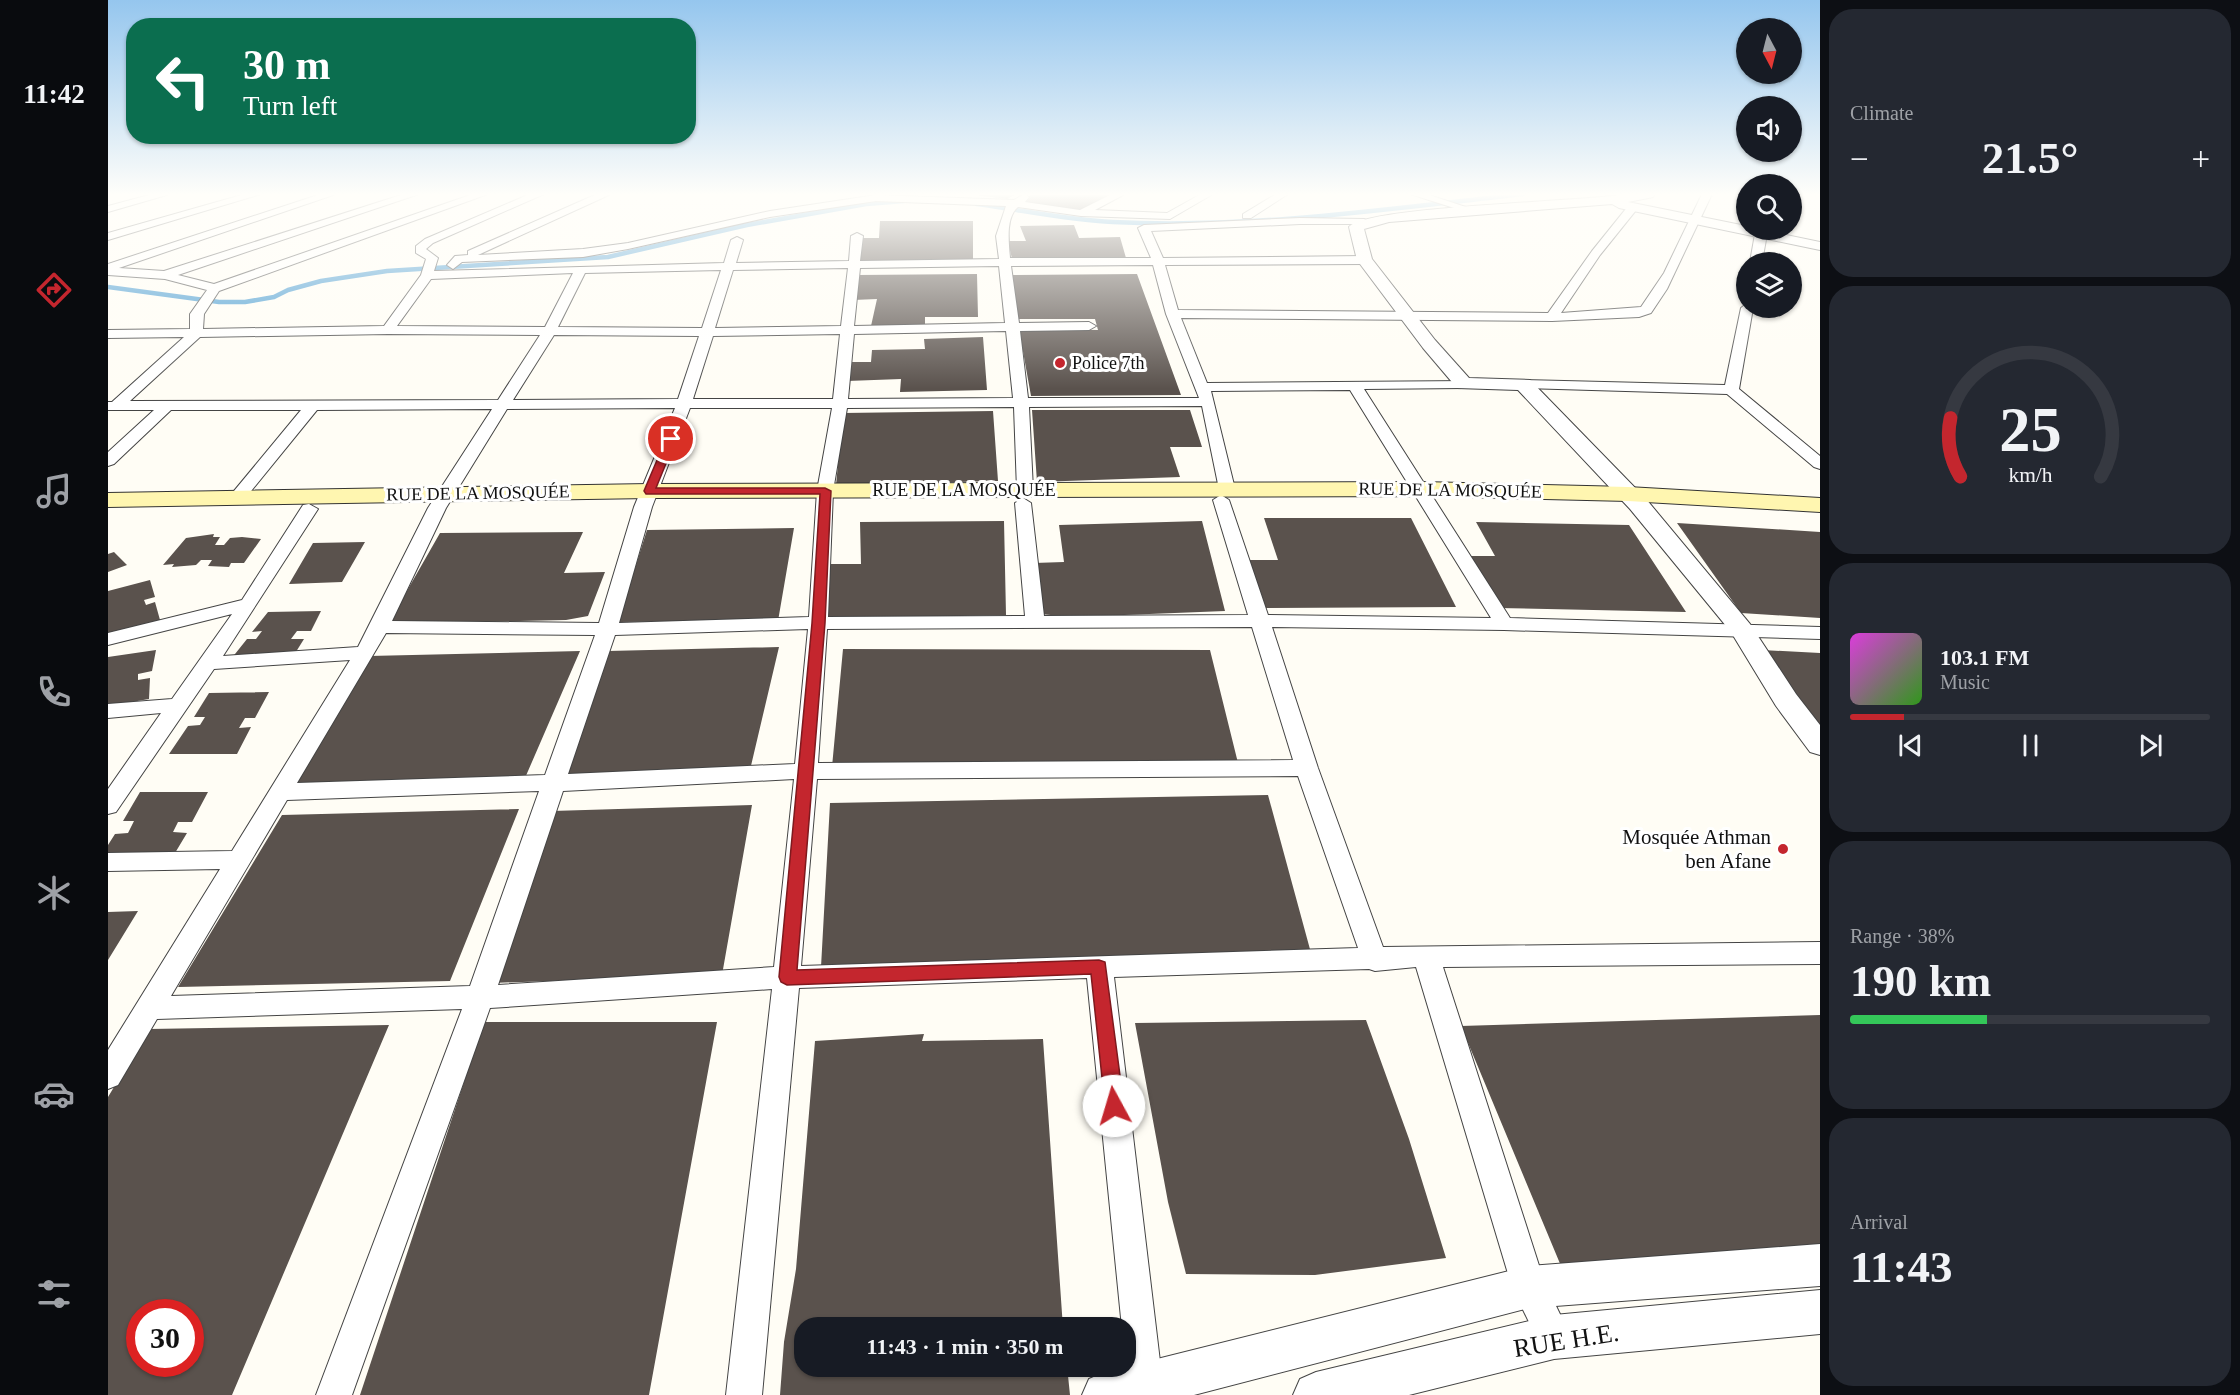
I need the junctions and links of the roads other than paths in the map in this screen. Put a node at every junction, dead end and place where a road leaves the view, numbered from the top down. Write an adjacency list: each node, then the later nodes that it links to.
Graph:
1 (137, 259): 15 (street)
2 (214, 259): 18 (street)
3 (297, 259): 20 (street)
4 (432, 259): 19 (street)
5 (459, 259): 17 (street)
6 (731, 259): 14 (street)
7 (854, 259): 13 (street)
8 (1592, 259): 23 (street)
9 (1676, 259): 23 (street)
10 (1158, 260): 11 (street); 12 (street); 21 (street)
11 (1365, 260): 22 (street)
12 (1005, 262): 13 (street); 26 (street)
13 (853, 266): 14 (street); 27 (street)
14 (728, 268): 16 (street); 30 (street)
15 (108, 269): 18 (street)
16 (581, 269): 17 (street); 29 (street)
17 (442, 273): 19 (street)
18 (165, 275): 20 (street)
19 (427, 275): 28 (street)
20 (215, 288): 31 (street)
21 (1173, 314): 22 (street); 36 (street)
22 (1410, 316): 23 (street); 33 (street)
23 (1552, 318)
24 (1745, 318): 37 (street)
25 (1089, 326): 26 (street)
26 (1013, 327): 27 (street); 38 (street)
27 (846, 328): 30 (street); 40 (street)
28 (388, 330): 29 (street); 31 (street)
29 (550, 330): 30 (street); 41 (street)
30 (708, 332): 42 (street)
31 (196, 333): 32 (street); 44 (street)
32 (108, 334)
33 (1464, 384): 34 (street); 35 (street)
34 (1523, 384): 37 (street); 56 (street)
35 (1354, 385): 36 (street); 50 (street)
36 (1203, 387): 39 (street)
37 (1731, 390): 46 (street)
38 (1022, 402): 39 (street); 40 (street); 54 (street)
39 (1208, 402): 51 (street)
40 (840, 403): 42 (street); 53 (street)
41 (501, 404): 42 (street); 43 (street); 58 (street)
42 (684, 404): 55 (street)
43 (313, 405): 45 (street); 52 (street)
44 (112, 406): 45 (street)
45 (167, 406): 48 (street)
46 (1780, 429): 47 (street); 49 (street)
47 (1820, 443)
48 (108, 461)
49 (1820, 464)
50 (1425, 494): 51 (main road); 56 (main road); 67 (street)
51 (1224, 495): 54 (main road); 65 (street)
52 (237, 497): 57 (main road, RUE DE LA MOSQUÉE); 58 (main road, RUE DE LA MOSQUÉE)
53 (825, 497): 54 (main road); 55 (main road); 66 (street)
54 (1024, 497): 64 (street)
55 (646, 499): 58 (main road); 69 (street)
56 (1633, 499): 59 (main road); 62 (main road); 70 (street)
57 (108, 500)
58 (442, 500): 60 (main road); 68 (street)
59 (1820, 505)
60 (309, 509): 61 (main road); 63 (street)
61 (108, 513)
62 (1820, 513)
63 (249, 604): 72 (street); 74 (street)
64 (1035, 621): 65 (street); 66 (street)
65 (1260, 621): 67 (street); 78 (street)
66 (818, 623): 69 (street); 79 (street)
67 (1504, 624): 70 (street)
68 (380, 627): 69 (street); 73 (street)
69 (607, 629): 80 (street)
70 (1741, 629): 71 (street); 77 (street)
71 (1820, 633)
72 (108, 639)
73 (364, 653): 74 (street); 81 (street)
74 (208, 663): 75 (street)
75 (181, 705): 76 (street); 82 (street)
76 (108, 711)
77 (1820, 745)
78 (1306, 768): 79 (street); 87 (street)
79 (806, 771): 80 (street); 89 (street)
80 (554, 783): 81 (street); 90 (street)
81 (280, 792): 83 (street)
82 (108, 806)
83 (239, 860): 84 (street); 91 (street)
84 (108, 862)
85 (1820, 953): 86 (street)
86 (1426, 956): 87 (street); 94 (street)
87 (1375, 960): 88 (street)
88 (1099, 967): 89 (street); 97 (street)
89 (787, 977): 90 (street); 99 (street)
90 (480, 997): 91 (street); 98 (street)
91 (150, 1008): 92 (street)
92 (108, 1076)
93 (1820, 1265): 94 (street)
94 (1529, 1287): 96 (street); 97 (street)
95 (1820, 1312): 96 (street, RUE H.E.)
96 (1554, 1337): 100 (street, RUE H.E.)
97 (1132, 1392)
98 (334, 1395)
99 (744, 1395)
100 (1316, 1395)

